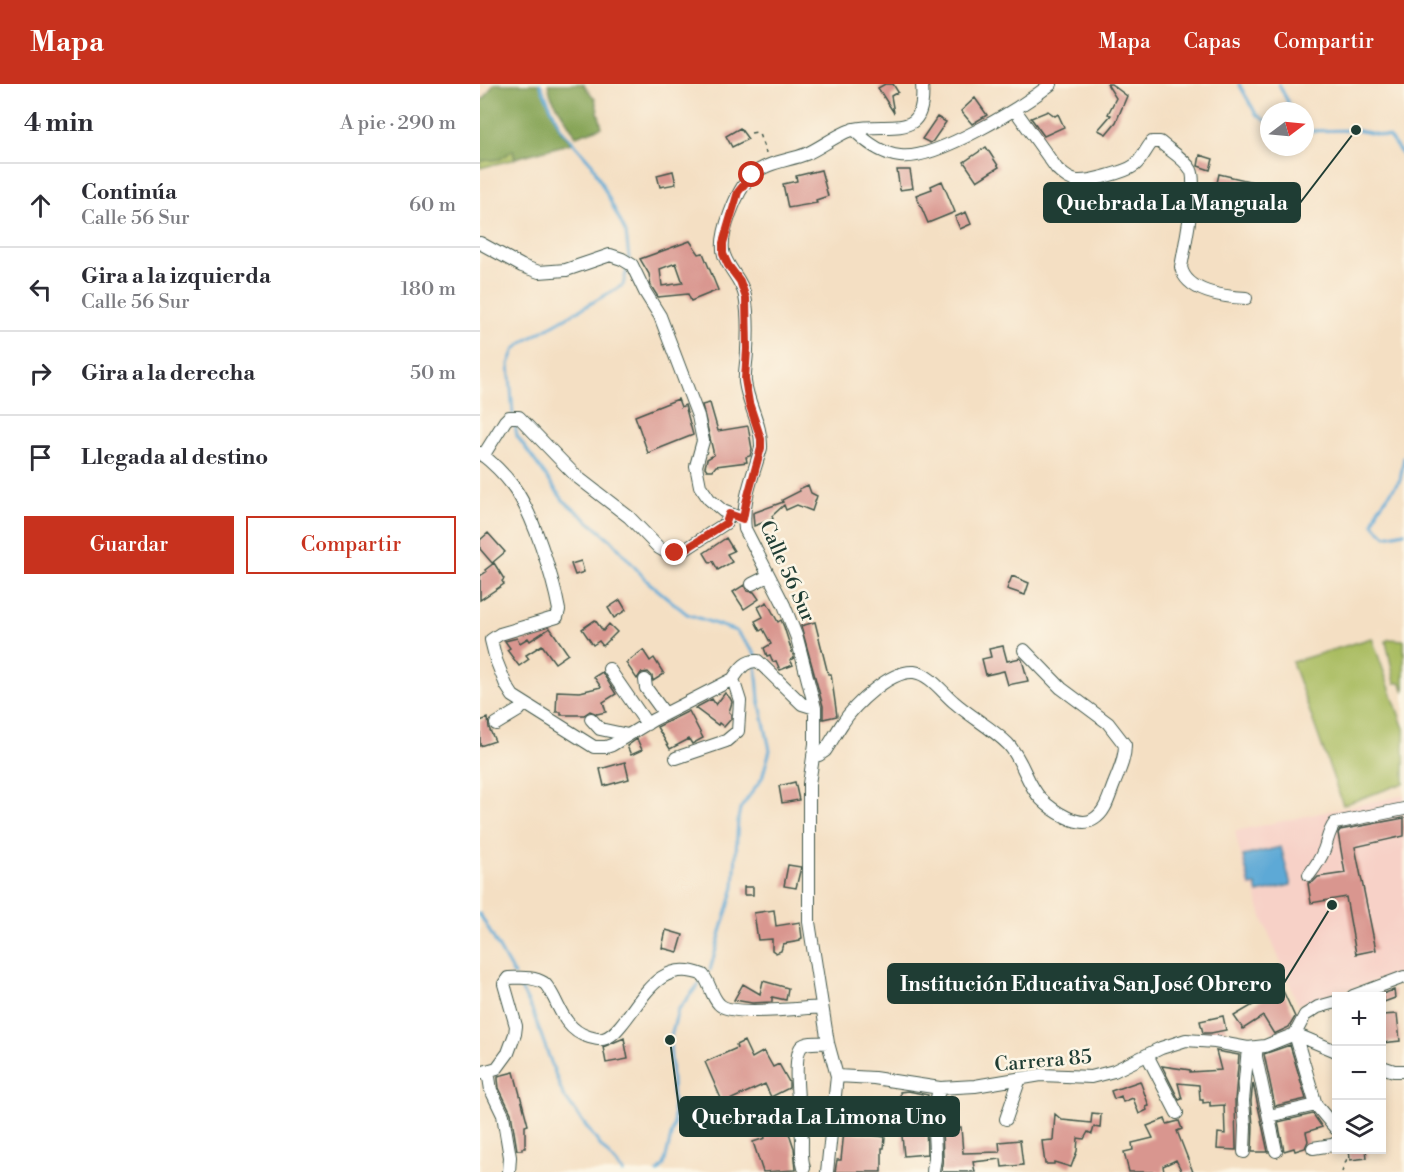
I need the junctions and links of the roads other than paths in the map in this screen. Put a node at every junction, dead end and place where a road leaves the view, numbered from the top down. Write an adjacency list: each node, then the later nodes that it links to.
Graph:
1 (922, 84): 4 (street, Calle 56 Sur)
2 (1051, 84): 3 (street)
3 (1015, 110): 4 (street); 6 (street)
4 (853, 129): 9 (street, Calle 56 Sur)
5 (480, 243): 8 (street)
6 (1246, 298)
7 (482, 454): 8 (street); 16 (street)
8 (729, 514): 9 (street)
9 (743, 519): 10 (street, Calle 56 Sur)
10 (768, 576): 11 (street); 17 (street, Calle 56 Sur)
11 (752, 584)
12 (1024, 650): 23 (street)
13 (609, 669): 21 (street)
14 (734, 679): 17 (street); 18 (street); 24 (street)
15 (645, 680): 18 (street)
16 (524, 704): 20 (street); 22 (street)
17 (815, 708): 23 (street, Calle 56 Sur)
18 (664, 714): 21 (street)
19 (591, 719): 22 (street)
20 (496, 724)
21 (647, 724): 22 (street)
22 (628, 735)
23 (813, 756): 30 (street, Calle 56 Sur)
24 (676, 758)
25 (1404, 809): 26 (street)
26 (1308, 875)
27 (1404, 977): 28 (street)
28 (1364, 992)
29 (1332, 1003): 31 (street)
30 (822, 1007): 32 (street, Calle 56 Sur); 38 (street)
31 (1295, 1034): 33 (street, Carrera 85); 34 (street); 42 (street)
32 (828, 1043): 39 (street, Calle 56 Sur); 51 (street)
33 (1252, 1047): 35 (street, Carrera 85); 44 (street); 50 (street)
34 (1332, 1049)
35 (1147, 1055): 40 (street, Carrera 85); 43 (street)
36 (1386, 1068): 37 (street)
37 (1404, 1071)
38 (484, 1072): 52 (street)
39 (837, 1076): 41 (street, Carrera 85); 53 (street, Calle 56 Sur)
40 (1020, 1078): 41 (street, Carrera 85); 45 (street)
41 (940, 1088): 54 (street)
42 (1316, 1104): 44 (street); 46 (street)
43 (1177, 1113)
44 (1269, 1116): 49 (street)
45 (1006, 1119)
46 (1332, 1124)
47 (1332, 1145): 48 (street)
48 (1313, 1148)
49 (1276, 1151)
50 (1244, 1152)
51 (804, 1168)
52 (509, 1172)
53 (827, 1172)
54 (933, 1172)

